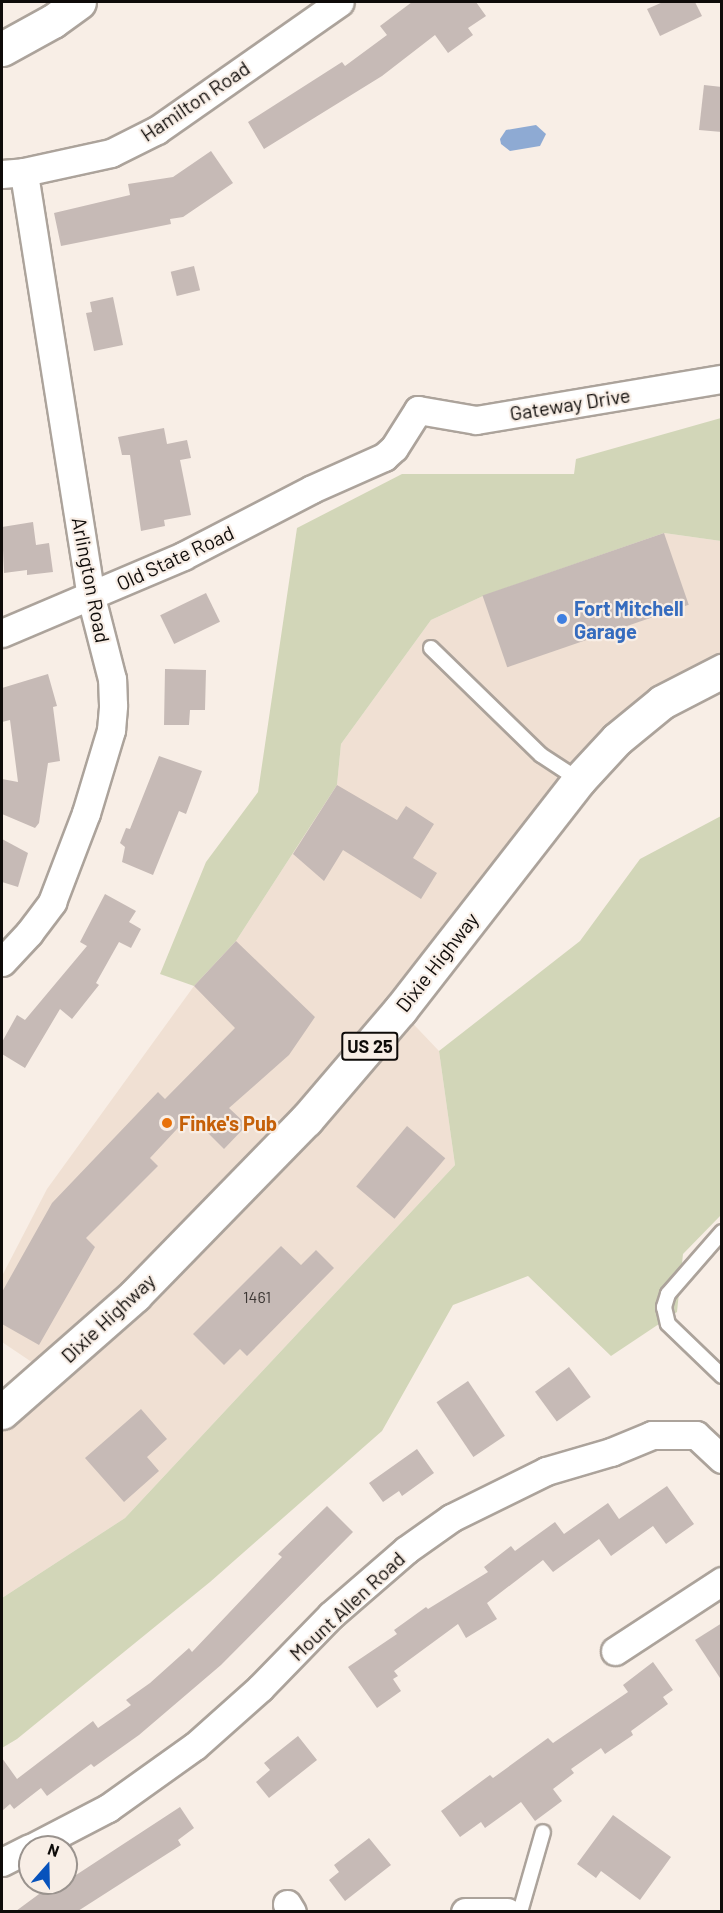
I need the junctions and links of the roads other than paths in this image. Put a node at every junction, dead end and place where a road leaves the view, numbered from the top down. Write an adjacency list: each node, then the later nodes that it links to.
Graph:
1 (79, 2): 3 (main road)
2 (340, 2): 4 (street, Hamilton Road)
3 (2, 49)
4 (13, 173): 7 (street, Arlington Road)
5 (722, 379): 6 (street, Gateway Drive)
6 (418, 410): 7 (street, Old State Road)
7 (91, 597): 8 (street, Old State Road); 12 (street, Arlington Road)
8 (2, 633)
9 (431, 648): 11 (lane)
10 (722, 671): 11 (main road, Dixie Highway / US 25)
11 (579, 780): 15 (main road, Dixie Highway / US 25)
12 (2, 962)
13 (722, 1232): 14 (lane)
14 (722, 1376)
15 (2, 1412)
16 (722, 1459): 20 (street, Mount Allen Road)
17 (722, 1581): 18 (street)
18 (615, 1651)
19 (543, 1832): 25 (lane)
20 (57, 1835)
21 (18, 1855): 22 (street, Mount Allen Road)
22 (2, 1862)
23 (465, 1911): 24 (street)
24 (507, 1911)
25 (520, 1911)

